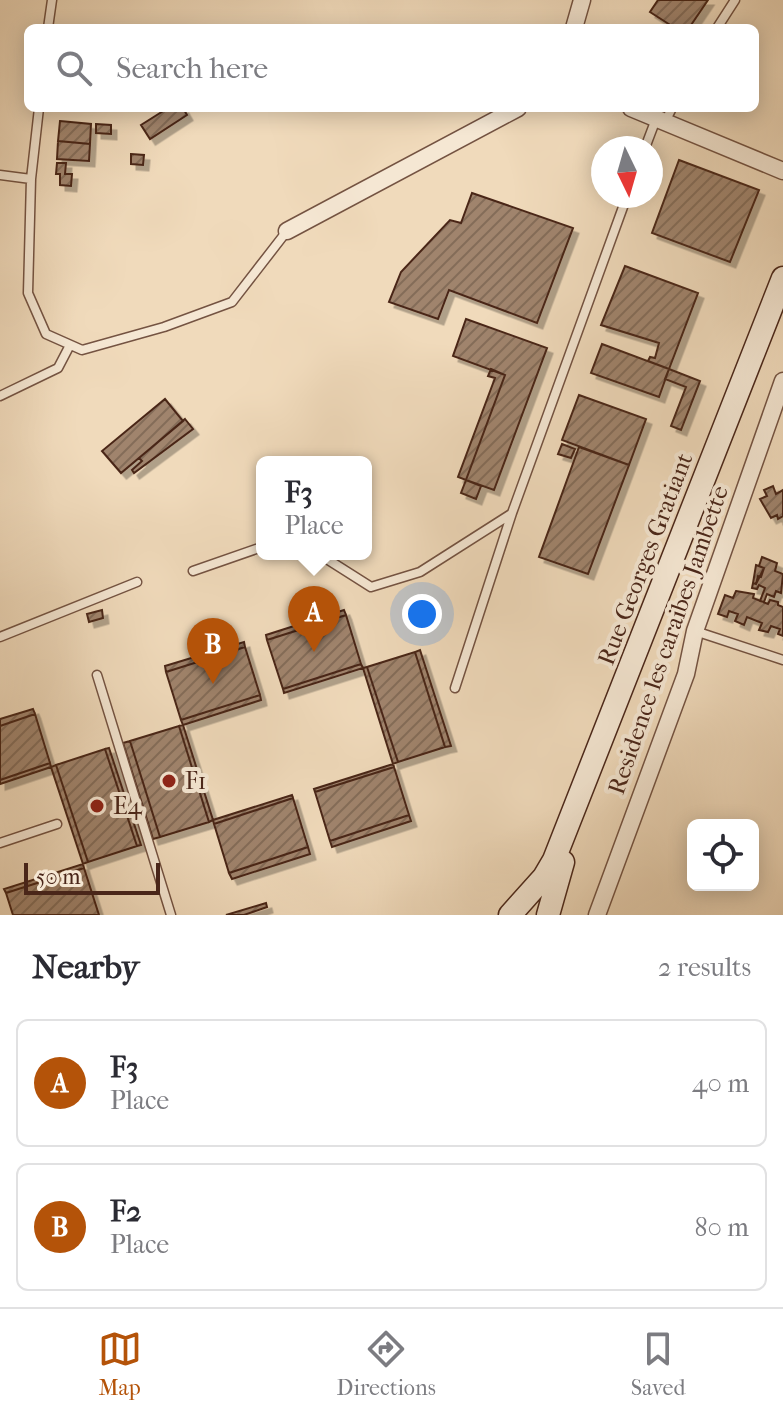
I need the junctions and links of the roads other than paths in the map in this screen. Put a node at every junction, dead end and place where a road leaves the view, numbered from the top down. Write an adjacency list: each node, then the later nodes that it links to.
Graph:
1 (52, 0): 4 (lane)
2 (582, 0): 5 (street)
3 (735, 0): 6 (lane)
4 (49, 24)
5 (575, 24)
6 (720, 24)
7 (39, 112): 13 (lane)
8 (510, 112): 15 (street)
9 (664, 116): 10 (lane); 11 (street)
10 (652, 136)
11 (783, 171)
12 (0, 175): 13 (lane)
13 (31, 179): 18 (lane)
14 (623, 208): 21 (lane)
15 (287, 231): 18 (lane)
16 (783, 278): 33 (main road, Rue Georges Gratiant)
17 (783, 295): 33 (main road, Rue Georges Gratiant)
18 (70, 345): 20 (lane)
19 (783, 381): 26 (street, Residence les caraibes Jambette)
20 (0, 396)
21 (512, 513): 23 (lane); 30 (lane)
22 (256, 549): 24 (lane)
23 (328, 560)
24 (193, 571)
25 (137, 582): 27 (lane)
26 (695, 631): 28 (lane); 37 (street, Residence les caraibes Jambette)
27 (0, 637)
28 (783, 660)
29 (97, 675): 34 (lane)
30 (455, 688)
31 (57, 824): 32 (lane)
32 (0, 843)
33 (559, 861): 35 (main road); 36 (main road)
34 (171, 915)
35 (510, 915)
36 (548, 915)
37 (597, 915)

